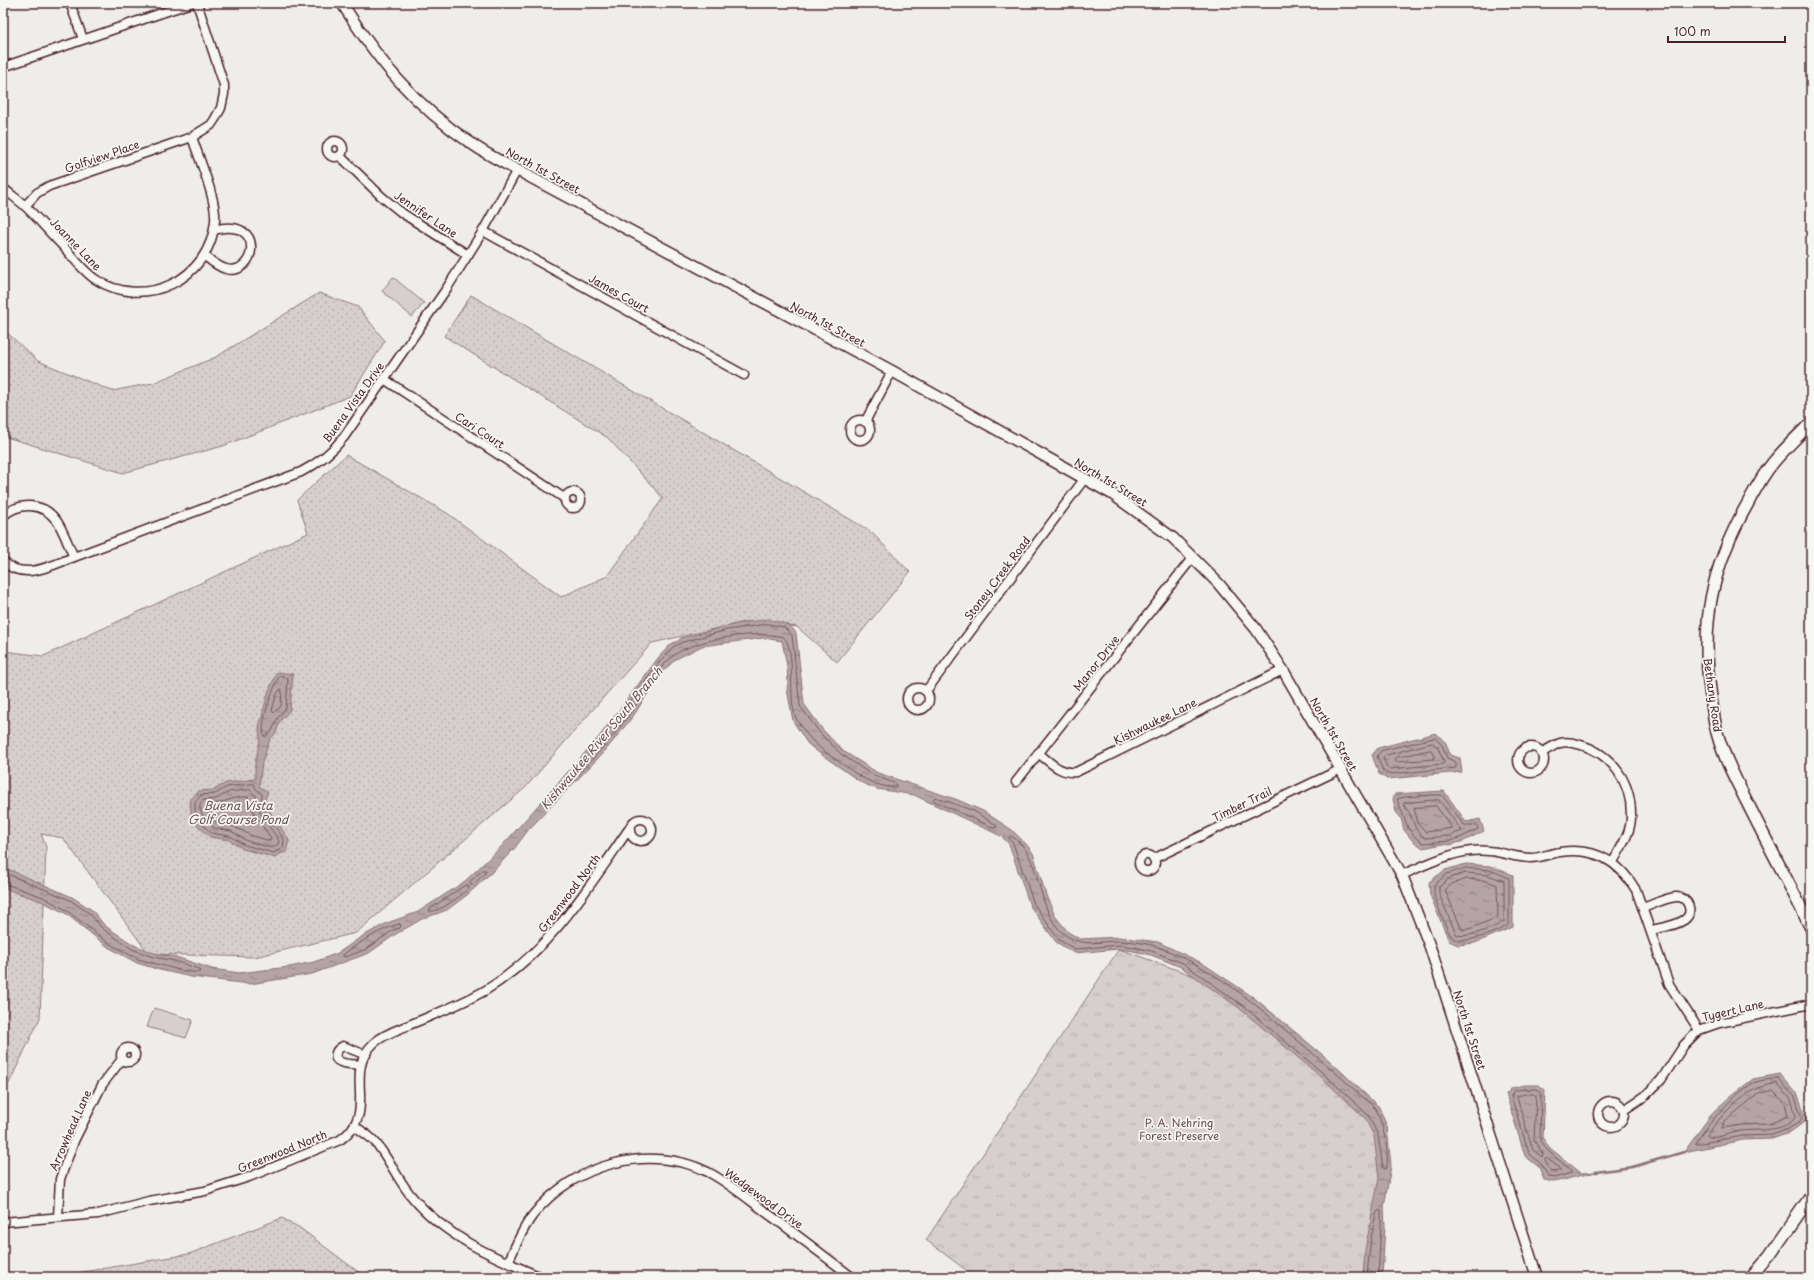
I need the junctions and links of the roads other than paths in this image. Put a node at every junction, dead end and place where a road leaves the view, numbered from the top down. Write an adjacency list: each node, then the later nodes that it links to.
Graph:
1 (70, 3): 5 (street)
2 (191, 3): 5 (street)
3 (197, 3): 7 (street)
4 (342, 3): 9 (street, North 1st Street)
5 (83, 39): 6 (street)
6 (3, 67)
7 (192, 137): 11 (street, Golfview Place); 12 (street, Joanne Lane)
8 (340, 156): 14 (street, Jennifer Lane)
9 (517, 170): 13 (street, Buena Vista Drive); 16 (street, North 1st Street)
10 (3, 188): 11 (street, Joanne Lane)
11 (25, 206): 15 (street, Joanne Lane)
12 (214, 230): 15 (street, Joanne Lane); 15 (street)
13 (483, 231): 14 (street, Buena Vista Drive); 17 (street, James Court)
14 (468, 255): 18 (street, Buena Vista Drive)
15 (205, 256)
16 (892, 372): 19 (street); 21 (street, North 1st Street)
17 (744, 375)
18 (384, 379): 22 (street, Cari Court); 24 (street, Buena Vista Drive)
19 (865, 422)
20 (1811, 423): 38 (main road, Bethany Road)
21 (1085, 478): 25 (street, North 1st Street); 28 (street, Stoney Creek Road)
22 (564, 498)
23 (3, 516): 24 (street)
24 (74, 557): 26 (street, Buena Vista Drive)
25 (1193, 557): 27 (street, North 1st Street); 29 (street, Manor Drive)
26 (3, 562)
27 (1283, 670): 29 (street, Kishwaukee Lane); 31 (street, North 1st Street)
28 (926, 691)
29 (1038, 753): 32 (street, Manor Drive)
30 (1541, 753): 35 (street)
31 (1341, 769): 34 (street, Timber Trail); 36 (street, North 1st Street)
32 (1016, 782)
33 (629, 829): 42 (street, Greenwood North)
34 (1153, 859)
35 (1613, 862): 36 (street); 37 (street)
36 (1402, 875): 53 (street, North 1st Street)
37 (1643, 908): 39 (street); 39 (street)
38 (1811, 928)
39 (1651, 930): 41 (street)
40 (1811, 1004): 41 (street, Tygert Lane)
41 (1699, 1030): 45 (street, Tygert Lane)
42 (366, 1055): 44 (street, Greenwood North); 44 (street)
43 (122, 1059): 48 (street, Arrowhead Lane)
44 (360, 1065): 46 (street, Greenwood North)
45 (1624, 1110)
46 (354, 1126): 48 (street, Greenwood North); 50 (street)
47 (1811, 1196): 54 (main road)
48 (58, 1217): 49 (street, Greenwood North)
49 (3, 1222)
50 (508, 1263): 51 (street); 52 (street, Wedgewood Drive)
51 (541, 1277)
52 (852, 1277)
53 (1537, 1277)
54 (1751, 1277)

